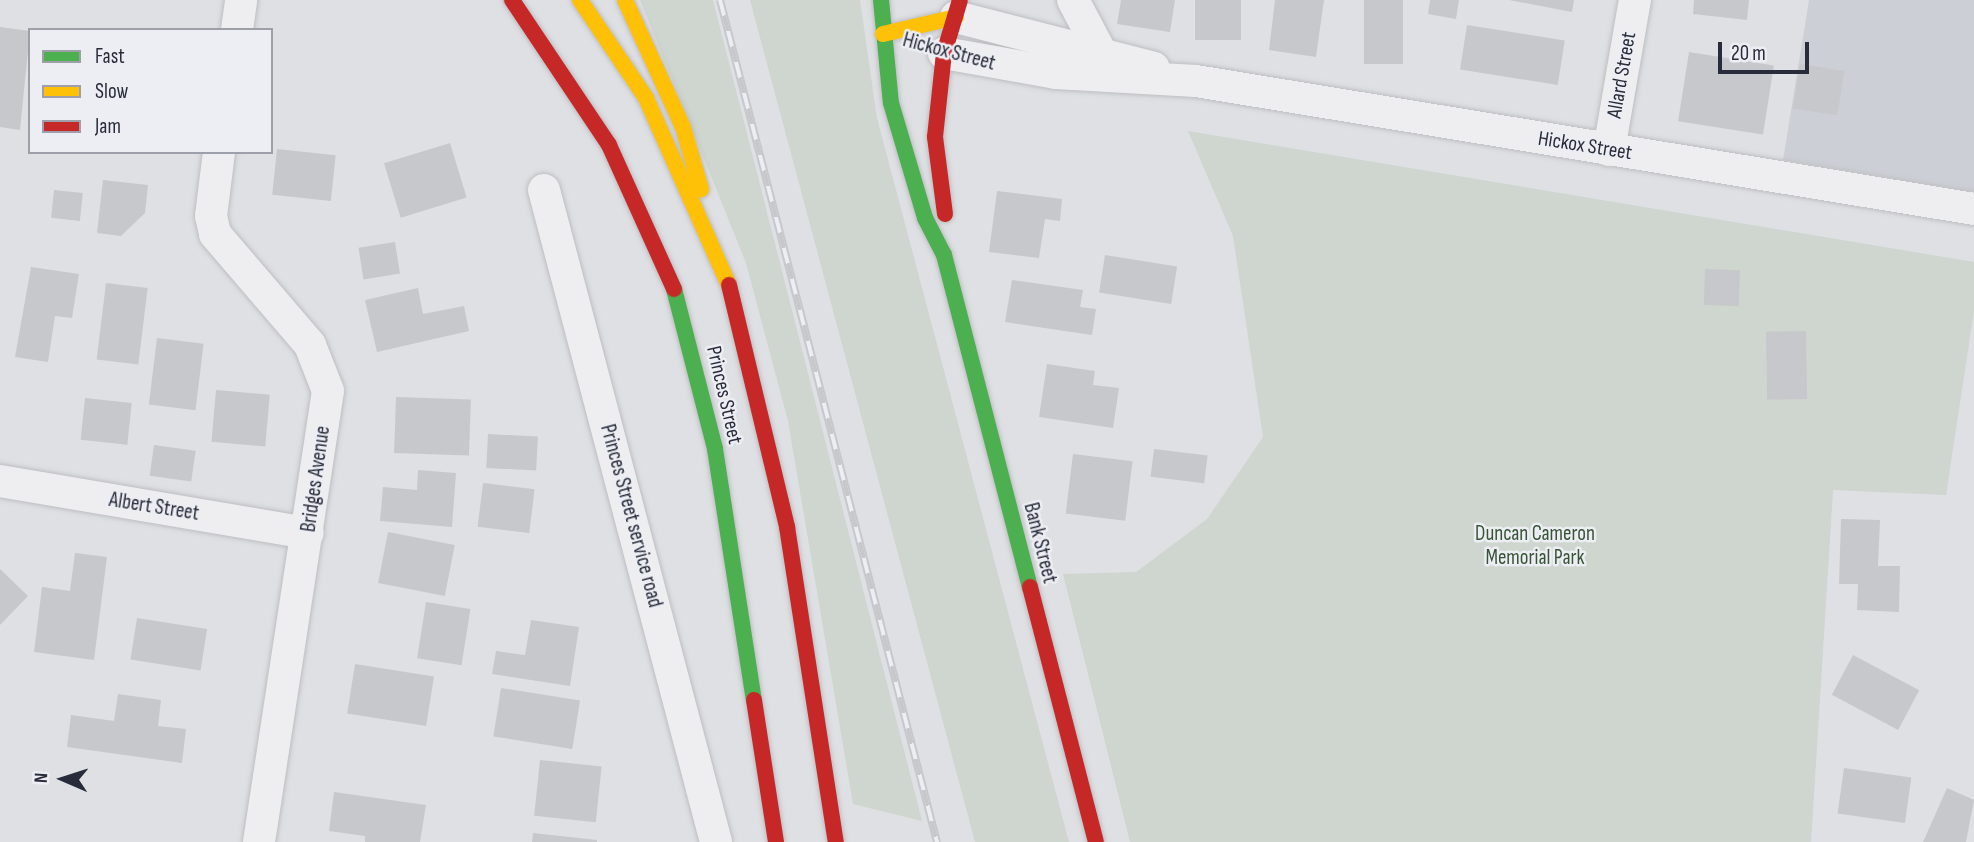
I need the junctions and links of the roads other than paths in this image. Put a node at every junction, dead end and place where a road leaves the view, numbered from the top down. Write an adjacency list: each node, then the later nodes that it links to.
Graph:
1 (241, 0): 9 (street)
2 (512, 0): 23 (main road, Princes Street)
3 (580, 0): 18 (main road, Princes Street)
4 (625, 0): 18 (main road)
5 (881, 0): 10 (main road, Bank Street)
6 (1073, 0): 12 (street)
7 (1635, 0): 13 (street, Allard Street)
8 (958, 8): 10 (main road, Hickox Street); 11 (main road, Bank Street); 12 (street, Hickox Street)
9 (237, 28)
10 (883, 34): 11 (main road, Hickox Street); 17 (main road, Bank Street)
11 (944, 53): 12 (street, Hickox Street); 17 (main road, Bank Street)
12 (1095, 64): 13 (street, Hickox Street)
13 (1609, 150): 16 (street, Hickox Street)
14 (219, 154): 20 (street, Bridges Avenue)
15 (544, 190): 22 (street, Princes Street service road)
16 (1974, 209)
17 (944, 255): 25 (main road, Bank Street)
18 (720, 256): 24 (main road, Princes Street)
19 (0, 481): 20 (street, Albert Street)
20 (309, 533): 21 (street, Bridges Avenue)
21 (259, 842)
22 (716, 842)
23 (776, 842)
24 (836, 842)
25 (1096, 842)

